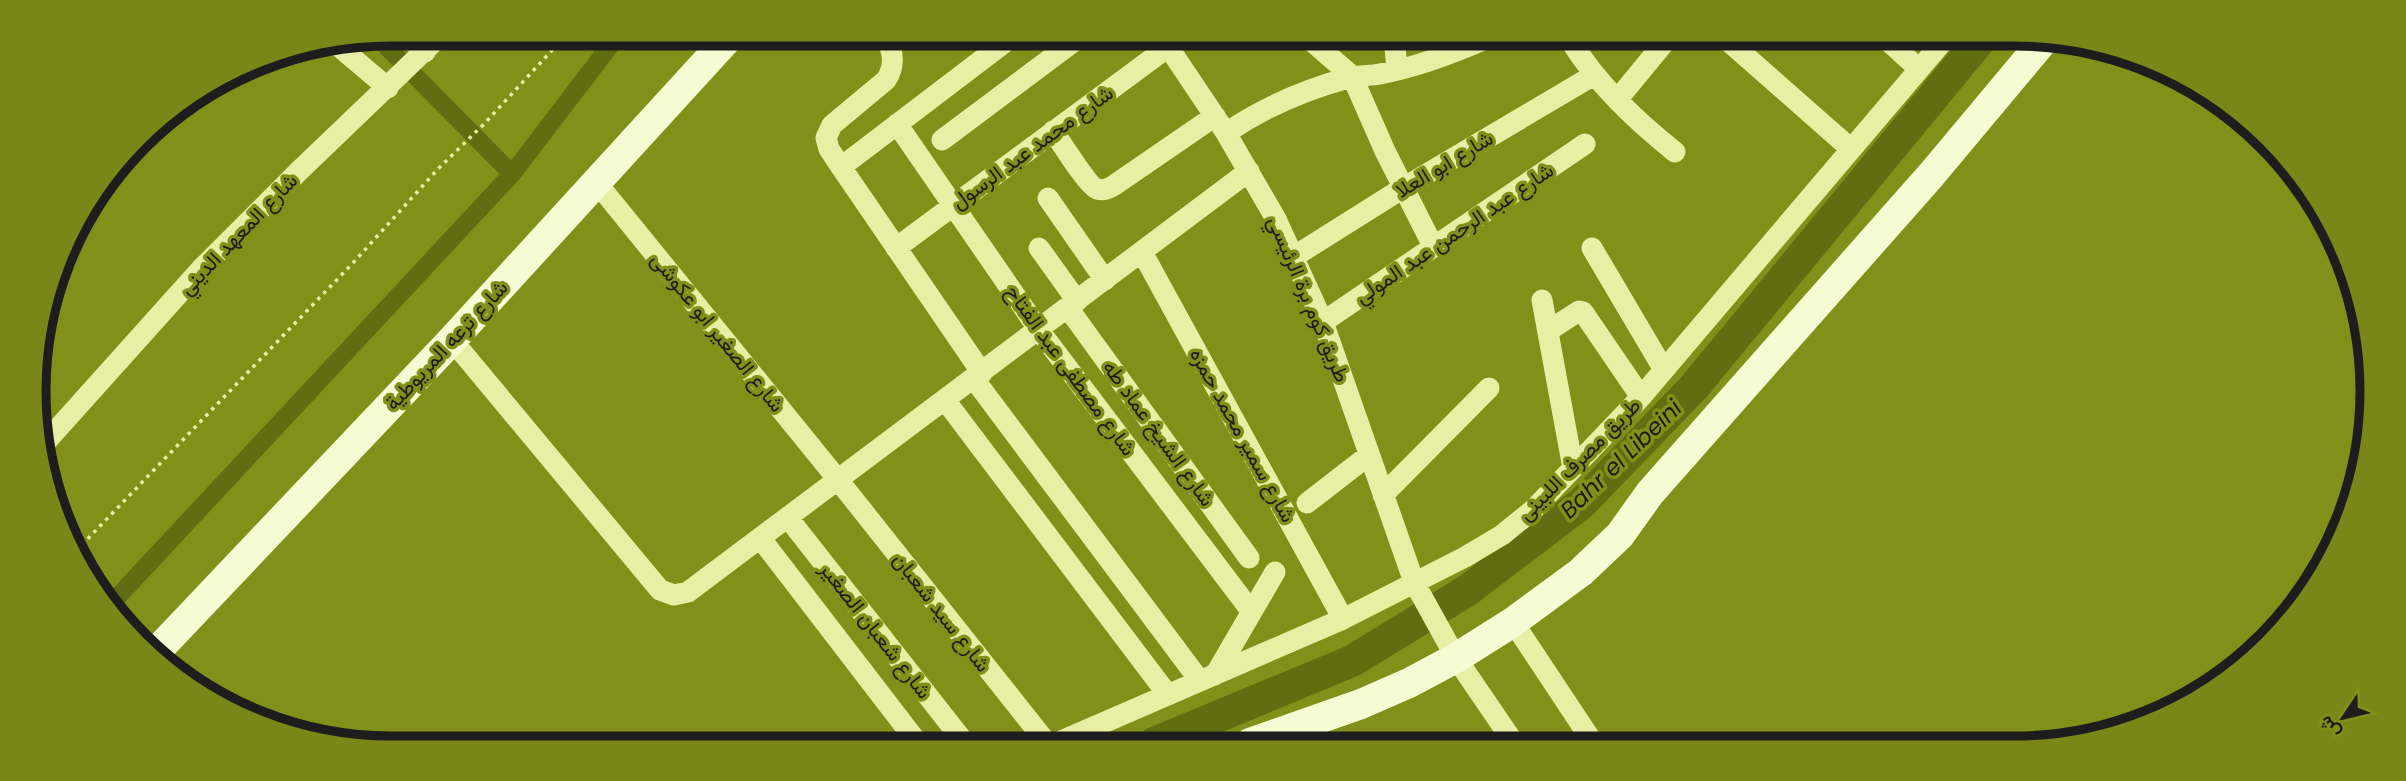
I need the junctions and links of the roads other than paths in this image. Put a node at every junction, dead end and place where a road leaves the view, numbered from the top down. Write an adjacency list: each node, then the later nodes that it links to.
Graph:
1 (419, 46): 19 (street)
2 (431, 46): 19 (street, شارع المعهد الديني)
3 (721, 46): 35 (street, شارع ترعه المريوطية)
4 (891, 46): 33 (street)
5 (1000, 46): 26 (street)
6 (1068, 46): 29 (street)
7 (1159, 46): 28 (street, شارع محمد عبد الرسول)
8 (1168, 46): 27 (street, طريق كوم برة الرئيسي)
9 (1317, 46): 23 (street)
10 (1395, 46): 20 (street)
11 (1467, 46): 20 (street)
12 (1574, 46): 22 (street)
13 (1661, 46): 25 (street)
14 (1734, 46): 31 (street)
15 (1894, 46): 21 (street)
16 (1939, 46): 21 (street, طريق مصرف اللبينى)
17 (2040, 46): 70 (street)
18 (341, 49): 24 (street)
19 (425, 52): 24 (street, شارع المعهد الديني)
20 (1396, 69): 23 (street)
21 (1919, 69): 31 (street, طريق مصرف اللبينى)
22 (1594, 75): 25 (street); 36 (street, شارع ابو العلا)
23 (1352, 76): 27 (street); 36 (street)
24 (388, 88): 57 (street, شارع المعهد الديني)
25 (1617, 100): 32 (street)
26 (897, 124): 33 (street); 38 (street, شارع مصطفى عبد الفتاح)
27 (1220, 124): 28 (street); 34 (street, طريق كوم برة الرئيسي)
28 (1053, 131): 38 (street, شارع محمد عبد الرسول)
29 (942, 140)
30 (1585, 144): 39 (street, شارع عبد الرحمن عبد المولي)
31 (1852, 149): 52 (street, طريق مصرف اللبينى)
32 (1675, 152)
33 (841, 167): 40 (street)
34 (1249, 171): 43 (street); 44 (street, طريق كوم برة الرئيسي)
35 (597, 183): 51 (street, شارع ترعه المريوطية); 60 (street, شارع الصغير ابو عكوشى)
36 (1403, 188): 39 (street); 44 (street, شارع ابو العلا)
37 (1048, 198): 45 (street)
38 (953, 206): 40 (street, شارع محمد عبد الرسول); 49 (street, شارع مصطفى عبد الفتاح)
39 (1433, 246): 48 (street, شارع عبد الرحمن عبد المولي)
40 (896, 248): 53 (street)
41 (1040, 248): 47 (street, شارع الشيخ عماد طه)
42 (1592, 248): 52 (street)
43 (1142, 252): 45 (street); 69 (street, شارع سمير محمد حمزه)
44 (1295, 256): 48 (street, طريق كوم برة الرئيسي)
45 (1105, 280): 47 (street)
46 (1542, 300): 50 (street)
47 (1072, 304): 49 (street); 65 (street, شارع الشيخ عماد طه)
48 (1323, 321): 58 (street, طريق كوم برة الرئيسي)
49 (1039, 330): 53 (street); 68 (street, شارع مصطفى عبد الفتاح)
50 (1548, 331): 55 (street); 59 (street)
51 (452, 340): 64 (street); 71 (street, شارع ترعه المريوطية)
52 (1664, 370): 55 (street, طريق مصرف اللبينى)
53 (978, 376): 56 (street); 73 (street)
54 (1489, 387): 61 (street)
55 (1641, 397): 59 (street, طريق مصرف اللبينى)
56 (945, 400): 60 (street); 74 (street)
57 (49, 439)
58 (1369, 455): 61 (street, طريق كوم برة الرئيسي); 62 (street)
59 (1573, 468): 67 (street, طريق مصرف اللبينى)
60 (839, 481): 63 (street); 77 (street, شارع سيد شعبان)
61 (1383, 495): 67 (street, طريق كوم برة الرئيسي)
62 (1307, 503)
63 (789, 519): 64 (street); 76 (street, شارع شعبان الصغير)
64 (761, 539): 75 (street)
65 (1250, 558)
66 (1275, 572): 68 (street)
67 (1414, 582): 69 (street, طريق مصرف اللبينى); 72 (street, طريق كوم برة الرئيسي)
68 (1251, 611): 73 (street)
69 (1343, 618): 73 (street, طريق مصرف اللبينى)
70 (1513, 622): 72 (street); 81 (street)
71 (160, 647)
72 (1456, 658): 79 (street); 80 (street, طريق كوم برة الرئيسي)
73 (1208, 678): 74 (street, طريق مصرف اللبينى)
74 (1168, 695): 78 (street, طريق مصرف اللبينى)
75 (912, 736)
76 (959, 736)
77 (1041, 736)
78 (1073, 736)
79 (1270, 736)
80 (1509, 736)
81 (1589, 736)

